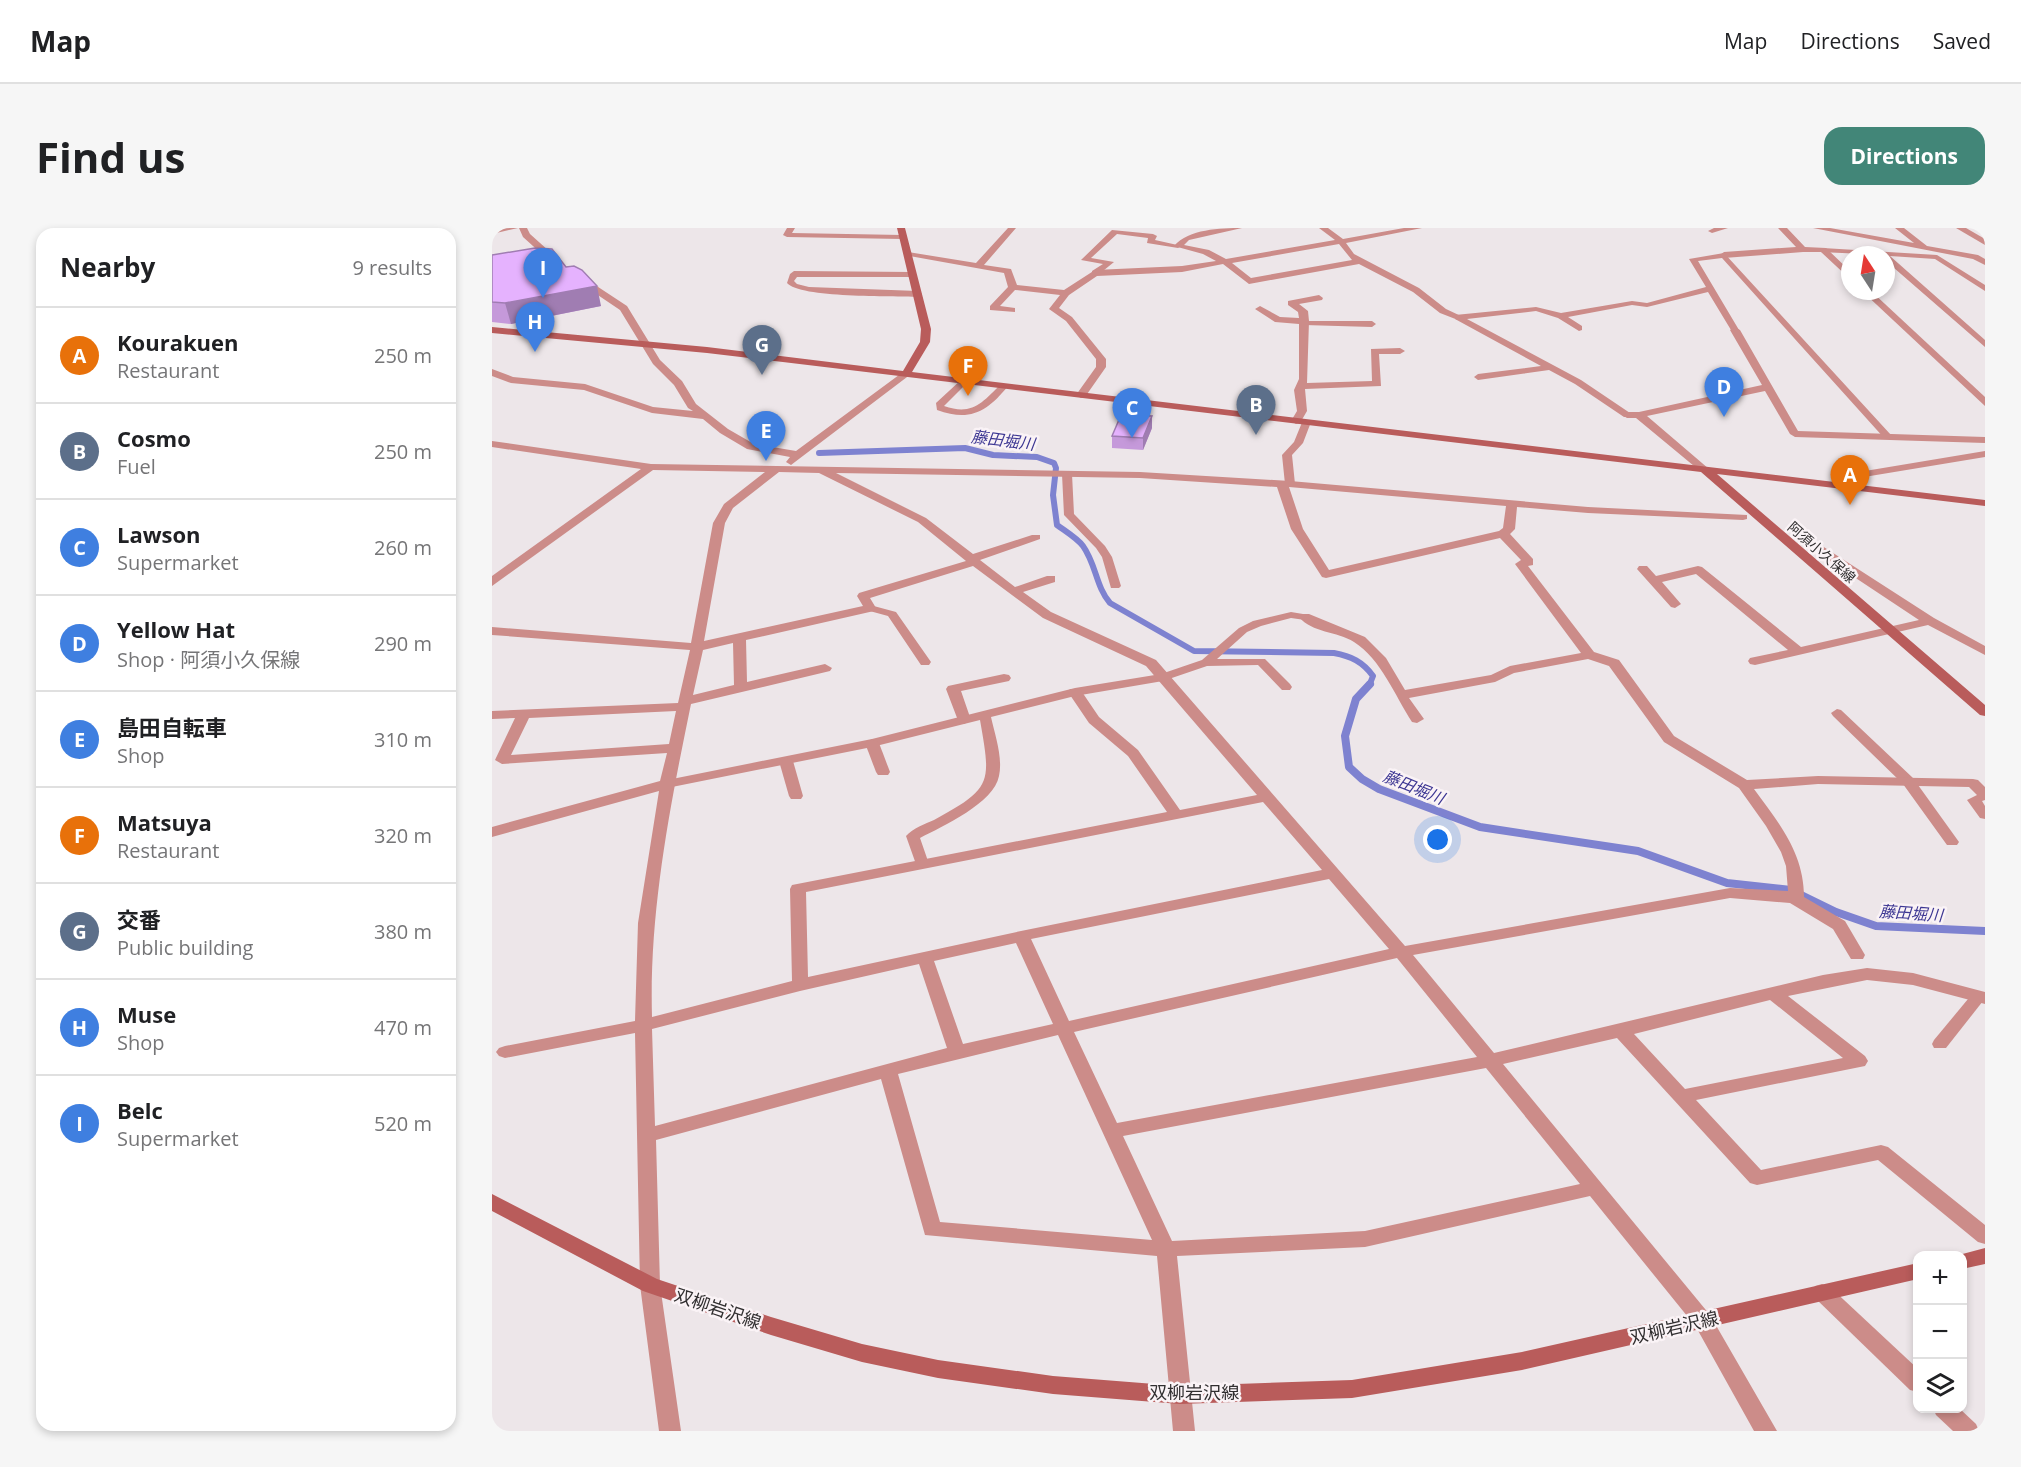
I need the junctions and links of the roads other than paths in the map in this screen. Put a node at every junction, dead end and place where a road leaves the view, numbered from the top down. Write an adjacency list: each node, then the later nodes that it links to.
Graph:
1 (514, 228): 14 (street)
2 (524, 228): 30 (street)
3 (791, 228): 15 (lane)
4 (1012, 228): 33 (street)
5 (1238, 228): 19 (street)
6 (1323, 228): 17 (street)
7 (1418, 228): 17 (street)
8 (1724, 228): 13 (street)
9 (1782, 228): 21 (street)
10 (1817, 228): 20 (street)
11 (1899, 228): 20 (street)
12 (1960, 228): 16 (street)
13 (1712, 231)
14 (492, 232)
15 (901, 233): 24 (street)
16 (1974, 238): 18 (street); 28 (street)
17 (1340, 240): 29 (street); 31 (street)
18 (1985, 242)
19 (1178, 246): 31 (street); 36 (lane)
20 (1926, 248): 27 (street); 28 (street)
21 (1803, 249): 22 (street); 25 (street)
22 (1823, 250): 23 (lane); 35 (street)
23 (1841, 251)
24 (908, 255): 33 (street); 37 (street)
25 (1724, 255): 40 (lane); 72 (lane)
26 (1895, 255): 27 (lane)
27 (1937, 256): 41 (lane)
28 (1975, 257): 32 (street)
29 (1361, 261): 31 (street); 49 (street)
30 (543, 262)
31 (1225, 262): 36 (street)
32 (1985, 262)
33 (979, 265): 39 (street)
34 (1895, 265): 56 (lane)
35 (1841, 267)
36 (1095, 273): 42 (street)
37 (913, 275): 43 (street); 43 (street)
38 (578, 278): 55 (street)
39 (1013, 288): 42 (street); 47 (street)
40 (1709, 289): 48 (lane); 54 (lane)
41 (1985, 290)
42 (1066, 293): 66 (street)
43 (918, 294): 60 (street)
44 (1318, 298): 50 (street)
45 (1876, 300): 67 (street)
46 (1260, 309): 50 (street)
47 (1012, 310)
48 (1561, 316): 49 (lane); 52 (lane)
49 (1458, 317): 58 (lane)
50 (1304, 322): 51 (lane); 64 (street)
51 (1372, 324)
52 (1578, 328)
53 (492, 330): 55 (street)
54 (1735, 330): 65 (street)
55 (644, 343): 60 (street); 70 (street)
56 (1985, 344)
57 (1400, 351): 64 (street)
58 (1550, 367): 61 (lane); 68 (lane)
59 (492, 372): 70 (street)
60 (906, 374): 62 (street); 76 (street)
61 (1478, 377)
62 (965, 381): 63 (street); 63 (lane)
63 (1004, 386): 66 (street)
64 (1301, 386): 71 (street)
65 (1769, 387): 69 (street); 72 (street)
66 (1082, 395): 71 (street)
67 (1985, 403)
68 (1627, 415): 69 (street)
69 (1639, 415): 79 (street, 阿須小久保線)
70 (706, 416): 76 (street)
71 (1301, 421): 79 (street); 82 (lane)
72 (1888, 437): 73 (street)
73 (1985, 440)
74 (492, 444): 77 (street)
75 (1985, 454): 83 (street)
76 (798, 455): 78 (street)
77 (651, 467): 78 (street); 94 (street)
78 (779, 470): 80 (street); 104 (street)
79 (1704, 470): 83 (street); 101 (street, 阿須小久保線)
80 (823, 471): 81 (street); 90 (street)
81 (1065, 474): 82 (street); 95 (lane)
82 (1286, 484): 85 (street); 87 (street)
83 (1844, 487): 84 (street)
84 (1985, 503)
85 (1512, 504): 86 (street); 87 (street)
86 (1743, 517)
87 (1503, 534): 107 (street)
88 (1036, 537): 90 (street)
89 (1816, 546): 100 (street)
90 (973, 560): 96 (street); 98 (street)
91 (1643, 569): 93 (street)
92 (1051, 579): 96 (street)
93 (1654, 580): 97 (street); 105 (street)
94 (492, 582)
95 (1115, 586)
96 (1015, 591): 112 (street)
97 (1676, 604)
98 (870, 608): 103 (street); 110 (lane)
99 (1305, 617): 108 (lane); 117 (street)
100 (1930, 621): 101 (street); 106 (street)
101 (1890, 630): 105 (street); 119 (street, 阿須小久保線)
102 (492, 631): 104 (street)
103 (739, 638): 104 (street); 115 (street)
104 (697, 647): 118 (street)
105 (1798, 651): 109 (street)
106 (1985, 651)
107 (1589, 655): 117 (street); 132 (street)
108 (1210, 660): 112 (lane); 114 (lane)
109 (1755, 661)
110 (925, 662)
111 (825, 668): 115 (street)
112 (1163, 677): 116 (lane); 135 (street)
113 (1004, 678): 125 (street)
114 (1286, 687)
115 (741, 688): 118 (street)
116 (1075, 692): 122 (lane); 136 (street)
117 (1401, 695): 124 (street)
118 (685, 704): 123 (street); 127 (street)
119 (1985, 712)
120 (1837, 713): 130 (lane)
121 (492, 715): 123 (street)
122 (985, 715): 125 (lane); 140 (lane)
123 (522, 716): 127 (street)
124 (1417, 719)
125 (964, 720): 126 (lane)
126 (872, 743): 128 (lane); 129 (street)
127 (675, 748): 131 (street)
128 (786, 761): 131 (lane); 134 (street)
129 (883, 772)
130 (1908, 781): 132 (street); 133 (street); 139 (lane)
131 (667, 784): 138 (street); 150 (street)
132 (1744, 785): 142 (street)
133 (1985, 795): 137 (lane)
134 (796, 796)
135 (1267, 797): 136 (street); 141 (street)
136 (1176, 814): 140 (street)
137 (1985, 814)
138 (492, 832)
139 (1952, 842)
140 (922, 864): 147 (street)
141 (1332, 873): 143 (street); 144 (street)
142 (1796, 893): 144 (street); 145 (street)
143 (1022, 936): 146 (street); 151 (street)
144 (1401, 952): 151 (street); 156 (street)
145 (1857, 955)
146 (925, 958): 147 (street); 155 (street)
147 (800, 985): 150 (street)
148 (1773, 993): 149 (street); 152 (street); 158 (street)
149 (1982, 997): 153 (lane)
150 (644, 1025): 154 (street); 160 (street)
151 (1064, 1027): 155 (street); 159 (street)
152 (1621, 1031): 156 (street); 158 (street)
153 (1940, 1044)
154 (505, 1052)
155 (957, 1052): 157 (street)
156 (1488, 1061): 159 (street); 161 (street)
157 (888, 1072): 160 (street); 164 (street)
158 (1682, 1096): 163 (street)
159 (1111, 1131): 164 (street)
160 (647, 1135): 168 (street)
161 (1594, 1188): 164 (street); 170 (street)
162 (492, 1202): 168 (street, 双柳岩沢線)
163 (1985, 1236)
164 (1166, 1249): 172 (street)
165 (1985, 1256): 166 (street)
166 (1967, 1260)
167 (1913, 1272): 169 (street, 双柳岩沢線)
168 (650, 1285): 172 (street, 双柳岩沢線); 174 (street)
169 (1822, 1292): 170 (street, 双柳岩沢線); 171 (street)
170 (1703, 1321): 172 (street, 双柳岩沢線); 176 (street)
171 (1913, 1379)
172 (1180, 1395): 175 (street)
173 (1949, 1413): 177 (street)
174 (670, 1431)
175 (1184, 1431)
176 (1766, 1431)
177 (1968, 1431)

